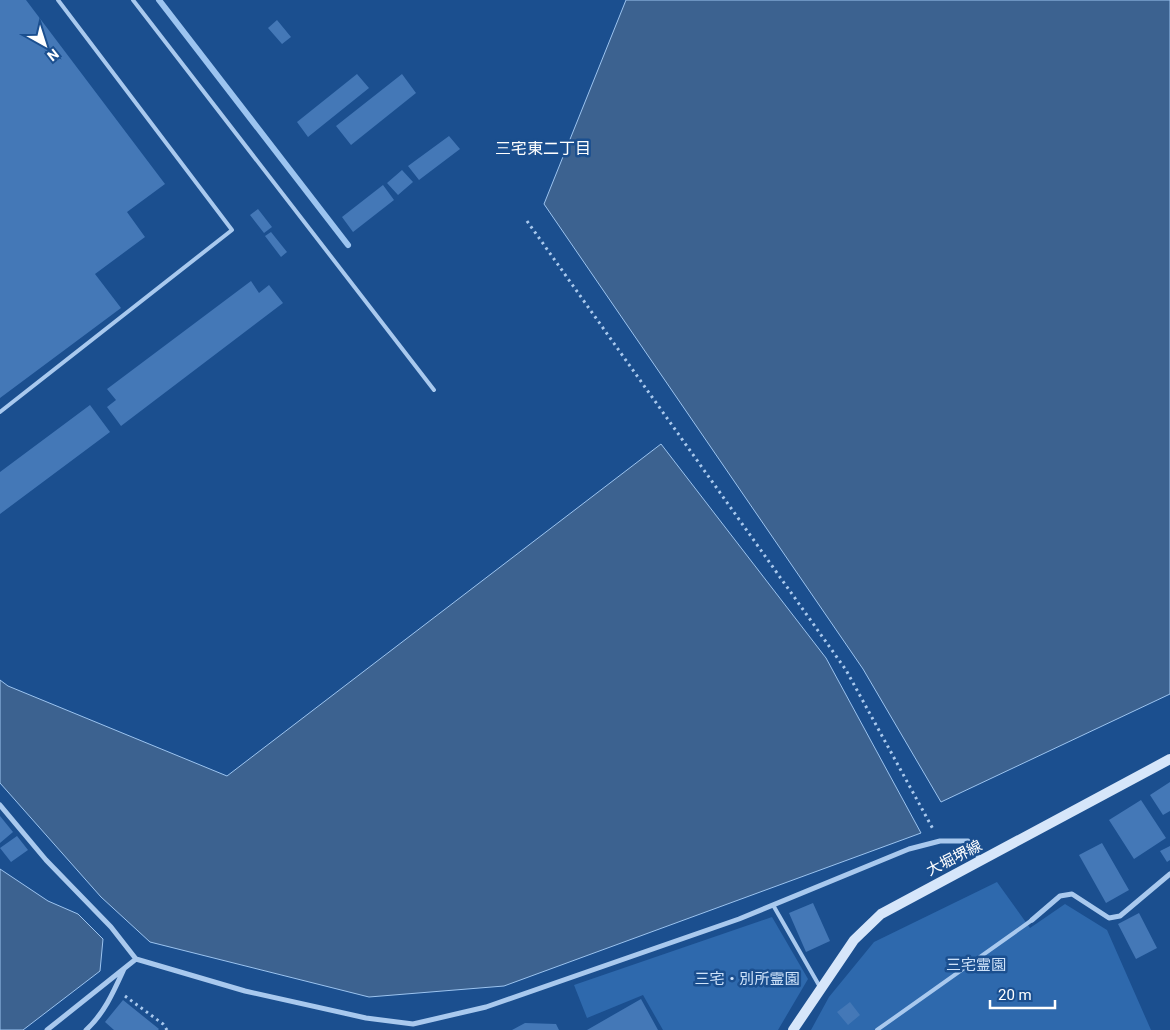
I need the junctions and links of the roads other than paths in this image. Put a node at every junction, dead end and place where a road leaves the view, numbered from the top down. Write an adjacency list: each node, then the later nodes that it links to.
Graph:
1 (58, 0): 4 (lane)
2 (133, 0): 3 (lane)
3 (434, 390)
4 (0, 412)
5 (1170, 760): 7 (main road, 大堀堺線)
6 (0, 805): 11 (street)
7 (982, 862): 9 (street); 13 (main road, 大堀堺線)
8 (1170, 874): 10 (street)
9 (773, 905): 11 (street); 13 (lane)
10 (1032, 920): 17 (lane)
11 (136, 959): 12 (street)
12 (124, 969): 14 (street); 15 (street)
13 (821, 989): 16 (main road, 大堀堺線)
14 (47, 1030)
15 (86, 1030)
16 (793, 1030)
17 (877, 1030)

